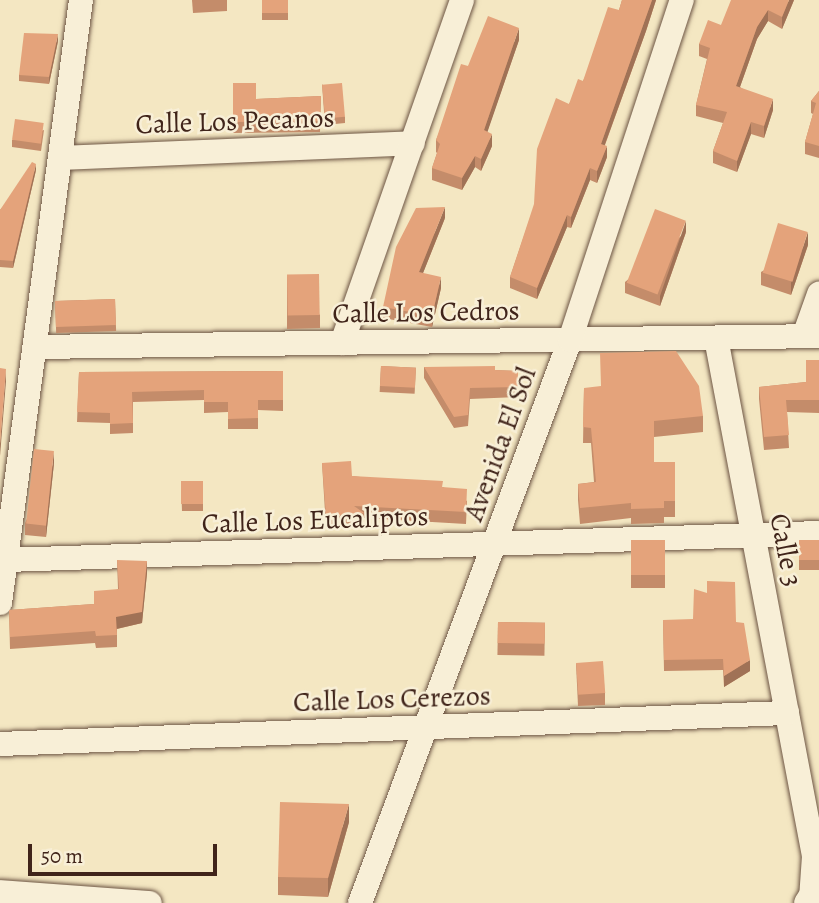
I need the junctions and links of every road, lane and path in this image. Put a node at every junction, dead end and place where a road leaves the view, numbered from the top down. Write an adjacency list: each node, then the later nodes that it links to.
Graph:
1 (81, 0): 5 (street)
2 (462, 0): 4 (street)
3 (682, 0): 9 (street, Avenida El Sol)
4 (412, 143): 5 (street, Calle Los Pecanos); 10 (street)
5 (60, 158): 11 (street)
6 (819, 294): 7 (street)
7 (812, 336): 8 (street, Calle Los Cedros)
8 (716, 338): 9 (street, Calle Los Cedros); 13 (street, Calle 3)
9 (570, 340): 10 (street, Calle Los Cedros); 14 (street, Avenida El Sol)
10 (342, 343): 11 (street, Calle Los Cedros)
11 (34, 347): 15 (street)
12 (819, 533): 13 (street, Calle Los Eucaliptos)
13 (753, 534): 14 (street, Calle Los Eucaliptos); 17 (street, Calle 3)
14 (496, 543): 15 (street, Calle Los Eucaliptos); 18 (street, Avenida El Sol)
15 (6, 560): 16 (street)
16 (0, 603)
17 (787, 713): 18 (street, Calle Los Cerezos); 20 (street, Calle 3)
18 (426, 728): 19 (street, Calle Los Cerezos); 23 (street, Avenida El Sol)
19 (0, 744)
20 (817, 856): 24 (street, Calle 3)
21 (0, 892): 22 (street)
22 (150, 903)
23 (360, 903)
24 (806, 903)

